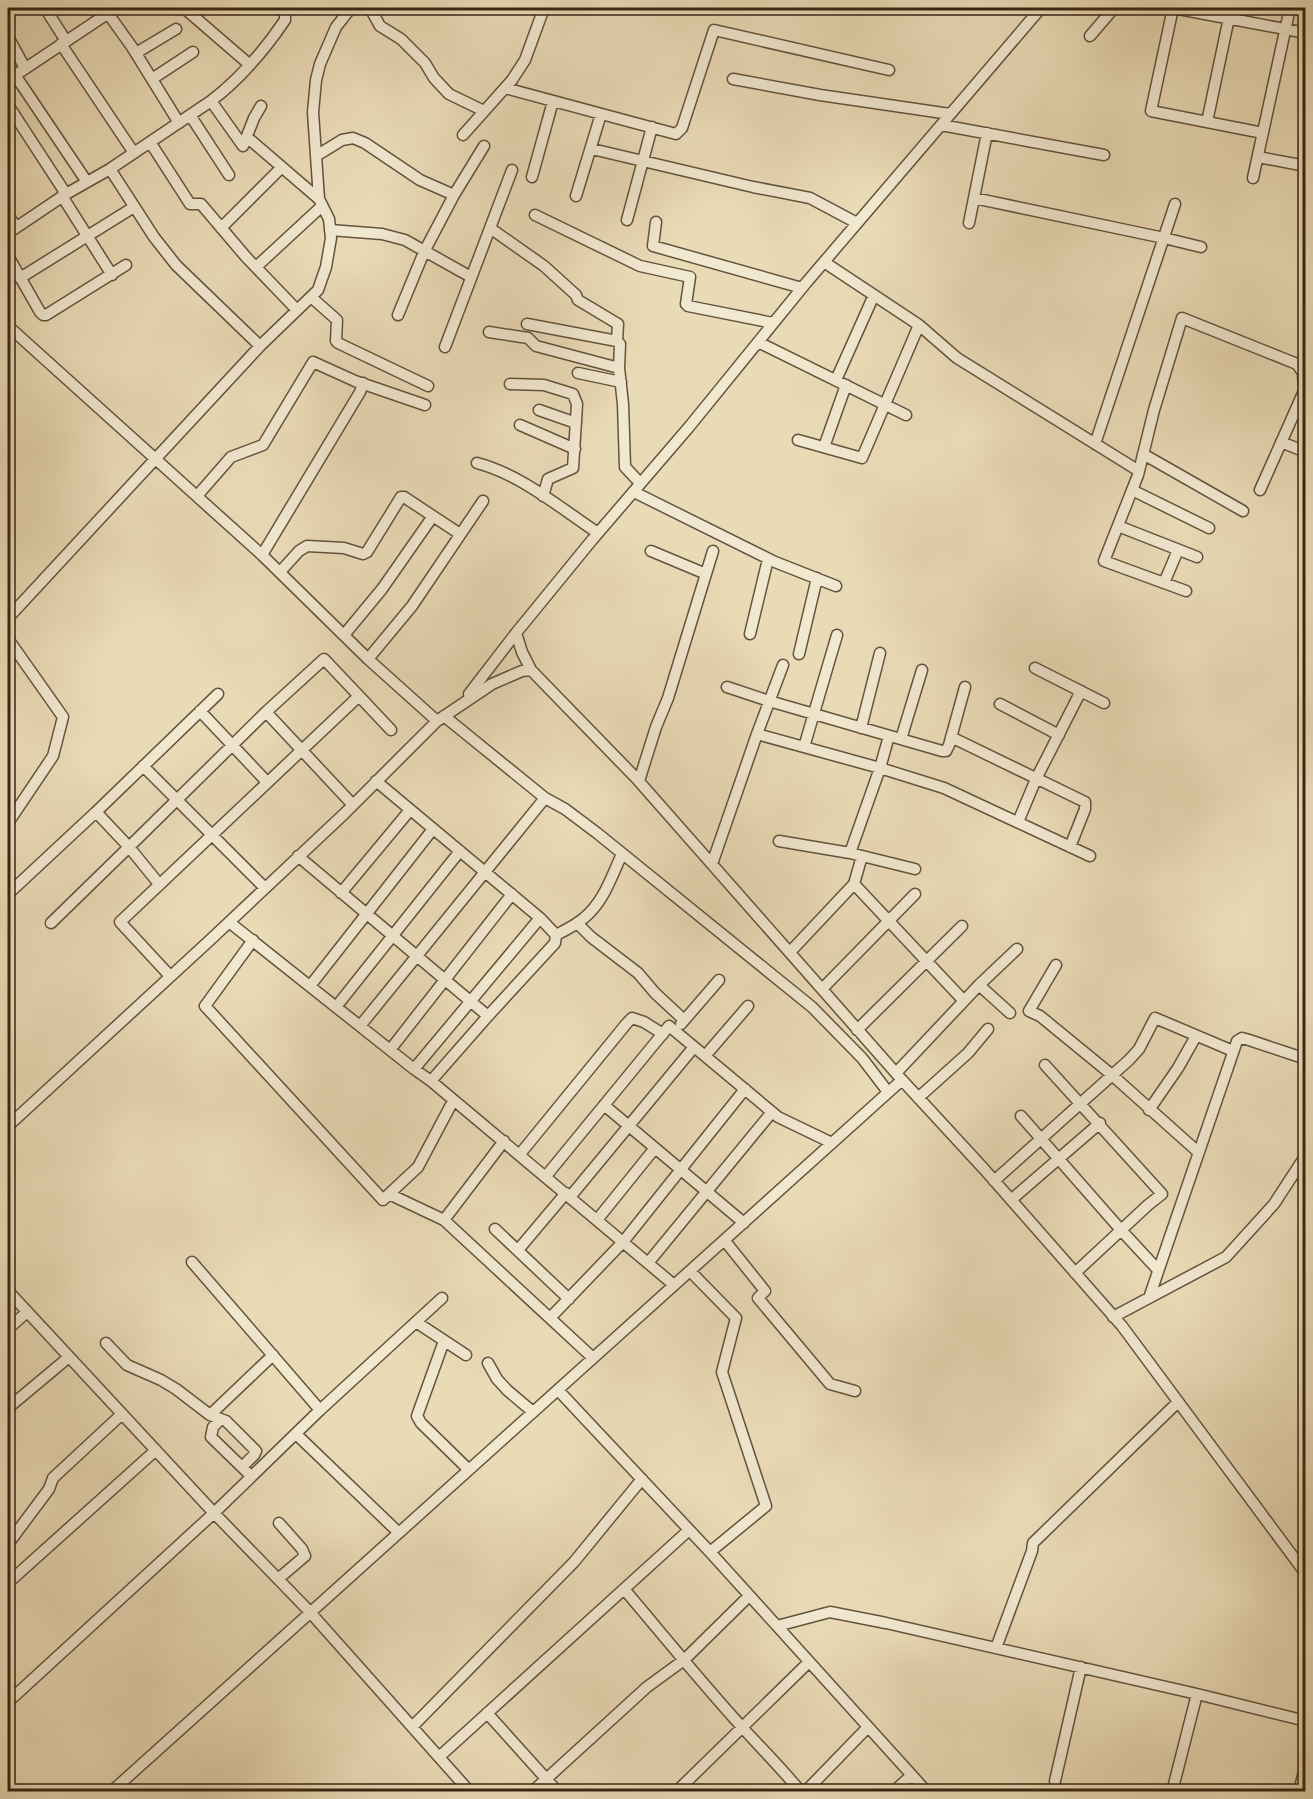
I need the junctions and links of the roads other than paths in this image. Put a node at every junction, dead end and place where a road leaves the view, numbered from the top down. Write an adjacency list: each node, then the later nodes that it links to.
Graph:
1 (45, 8): 18 (street)
2 (184, 8): 21 (street)
3 (281, 8): 21 (street)
4 (351, 8): 49 (street)
5 (370, 8): 32 (street)
6 (544, 8): 27 (street)
7 (1041, 8): 34 (street)
8 (1114, 8): 16 (street)
9 (1173, 8): 12 (street); 36 (street)
10 (1290, 8): 14 (street)
11 (109, 9): 18 (street); 20 (street)
12 (1229, 13): 14 (street); 36 (street)
13 (176, 29): 20 (street)
14 (1286, 29): 15 (street); 41 (street)
15 (1305, 33)
16 (1090, 36)
17 (8, 37): 22 (street)
18 (64, 42): 22 (street); 47 (street)
19 (193, 52): 25 (street)
20 (136, 53): 25 (street)
21 (250, 65): 28 (street)
22 (25, 68): 24 (street)
23 (889, 70): 39 (street)
24 (11, 77): 59 (street)
25 (152, 79): 37 (street)
26 (733, 79): 34 (street)
27 (505, 88): 29 (street); 32 (street)
28 (210, 101): 35 (street); 43 (street)
29 (554, 101): 33 (street); 57 (street)
30 (8, 105): 60 (street)
31 (261, 106): 43 (street)
32 (484, 111): 42 (street)
33 (601, 114): 39 (street); 46 (street)
34 (950, 114): 38 (street)
35 (190, 115): 37 (street); 56 (street)
36 (1207, 122): 41 (street)
37 (179, 123): 44 (street)
38 (941, 125): 40 (street); 71 (street)
39 (652, 127): 51 (street)
40 (987, 133): 48 (street); 63 (street)
41 (1263, 133): 50 (street)
42 (463, 135)
43 (248, 138): 53 (street)
44 (150, 142): 47 (street); 73 (street)
45 (484, 146): 61 (street)
46 (592, 149): 51 (street); 62 (street)
47 (134, 153): 54 (street)
48 (1104, 155)
49 (315, 156): 61 (street); 64 (street)
50 (1258, 157): 52 (street); 58 (street)
51 (643, 162): 69 (street); 71 (street)
52 (1305, 166)
53 (282, 167): 64 (street); 73 (street)
54 (110, 169): 59 (street); 66 (street)
55 (512, 170): 74 (street)
56 (229, 175)
57 (532, 177)
58 (1253, 178)
59 (87, 182): 60 (street)
60 (64, 195): 75 (street); 77 (street)
61 (454, 195): 80 (street)
62 (576, 196)
63 (974, 198): 72 (street); 78 (street)
64 (321, 202): 76 (street); 84 (street)
65 (1175, 204): 78 (street)
66 (134, 207): 77 (street); 100 (street)
67 (8, 215): 75 (street)
68 (536, 215): 93 (street)
69 (627, 220)
70 (656, 222): 88 (street)
71 (857, 222): 82 (street)
72 (969, 224)
73 (222, 228): 84 (street)
74 (490, 228): 86 (street); 98 (street)
75 (12, 230)
76 (330, 230): 80 (street); 90 (street)
77 (87, 236): 85 (street); 87 (street)
78 (1164, 238): 79 (street); 118 (street)
79 (1201, 247)
80 (424, 252): 86 (street); 92 (street)
81 (8, 256): 87 (street)
82 (824, 262): 88 (street); 89 (street)
83 (126, 265): 85 (street)
84 (256, 267): 91 (street)
85 (112, 275): 87 (street)
86 (471, 277): 101 (street)
87 (20, 278)
88 (802, 288): 93 (street)
89 (874, 295): 95 (street); 104 (street)
90 (311, 297): 91 (street); 109 (street)
91 (297, 310): 100 (street)
92 (398, 315)
93 (773, 323): 99 (street)
94 (527, 324): 98 (street)
95 (919, 325): 110 (street); 118 (street)
96 (8, 326): 123 (street)
97 (489, 332): 102 (street)
98 (617, 341): 102 (street)
99 (758, 342): 104 (street); 126 (street)
100 (260, 346): 123 (street)
101 (444, 347)
102 (619, 368): 105 (street)
103 (578, 373): 105 (street)
104 (836, 380): 108 (street)
105 (621, 382): 126 (street)
106 (363, 383): 111 (street); 129 (street); 141 (street)
107 (510, 384): 114 (street)
108 (846, 385): 110 (street); 119 (street)
109 (428, 386)
110 (884, 404): 113 (street); 119 (street)
111 (425, 405)
112 (539, 410): 114 (street)
113 (906, 415)
114 (576, 423): 120 (street)
115 (520, 425): 120 (street)
116 (798, 440): 119 (street)
117 (1281, 442): 121 (street); 122 (street); 128 (street)
118 (1095, 444): 125 (street)
119 (824, 447)
120 (575, 449): 130 (street)
121 (1305, 452)
122 (1143, 454): 125 (street); 132 (street)
123 (157, 458): 129 (street); 150 (street)
124 (477, 463): 130 (street)
125 (1139, 471): 127 (street)
126 (637, 488): 136 (street); 143 (street)
127 (1132, 490): 134 (street); 135 (street)
128 (1260, 490)
129 (197, 496): 141 (street)
130 (543, 496): 136 (street)
131 (483, 501): 137 (street)
132 (1243, 511)
133 (433, 516): 137 (street); 144 (street); 153 (street)
134 (1118, 526): 138 (street); 147 (street)
135 (1209, 528)
136 (598, 533): 151 (street)
137 (460, 534): 158 (street)
138 (1178, 550): 142 (street); 147 (street)
139 (651, 551): 145 (street)
140 (713, 551): 145 (street)
141 (262, 555): 144 (street)
142 (1197, 557)
143 (768, 559): 146 (street); 152 (street)
144 (280, 572): 153 (street)
145 (706, 574): 189 (street)
146 (817, 578): 148 (street); 157 (street)
147 (1164, 583): 149 (street)
148 (836, 586)
149 (1186, 591)
150 (8, 618)
151 (516, 633): 161 (street); 169 (street)
152 (750, 634)
153 (344, 635): 158 (street)
154 (837, 635): 174 (street)
155 (8, 639): 198 (street)
156 (880, 653): 176 (street)
157 (799, 654)
158 (368, 659): 175 (street)
159 (783, 665): 168 (street)
160 (1035, 668): 165 (street)
161 (531, 670): 169 (street); 189 (street)
162 (922, 670): 182 (street)
163 (727, 687): 168 (street)
164 (965, 687): 181 (street)
165 (1081, 691): 170 (street); 179 (street)
166 (218, 694): 172 (street)
167 (359, 696): 173 (street); 177 (street); 185 (street)
168 (769, 701): 174 (street); 178 (street)
169 (463, 702): 175 (street)
170 (1104, 703)
171 (1000, 704): 179 (street)
172 (200, 711): 183 (street); 186 (street)
173 (266, 712): 183 (street); 185 (street)
174 (814, 714): 176 (street); 184 (street)
175 (441, 718): 191 (street); 192 (street)
176 (861, 728): 180 (street)
177 (391, 730)
178 (757, 734): 184 (street); 210 (street)
179 (1059, 735): 188 (street)
180 (890, 736): 182 (street); 187 (street)
181 (951, 737): 182 (street); 188 (street)
182 (901, 739)
183 (232, 745): 190 (street); 193 (street)
184 (804, 747): 187 (street)
185 (302, 750): 190 (street); 194 (street)
186 (143, 766): 193 (street); 196 (street)
187 (880, 768): 197 (street); 205 (street)
188 (1036, 778): 197 (street); 203 (street)
189 (639, 781): 210 (street)
190 (267, 782): 200 (street)
191 (376, 782): 194 (street); 195 (street)
192 (545, 798): 206 (street); 212 (street)
193 (177, 801): 200 (street); 202 (street)
194 (352, 805): 207 (street)
195 (410, 810): 199 (street); 216 (street)
196 (96, 812): 202 (street); 217 (street)
197 (1018, 822): 203 (street)
198 (8, 823)
199 (433, 829): 204 (street); 220 (street)
200 (211, 835): 213 (street); 215 (street)
201 (779, 841): 205 (street)
202 (129, 847): 213 (street); 224 (street)
203 (1070, 847): 209 (street)
204 (460, 851): 212 (street); 228 (street)
205 (850, 853): 208 (street)
206 (622, 854): 225 (street); 265 (street)
207 (298, 856): 215 (street); 216 (street)
208 (862, 856): 211 (street); 214 (street)
209 (1090, 856)
210 (712, 864): 231 (street)
211 (915, 869)
212 (484, 872): 218 (street); 232 (street)
213 (159, 884): 235 (street)
214 (854, 884): 222 (street); 231 (street)
215 (264, 888): 223 (street)
216 (341, 893): 220 (street)
217 (8, 894)
218 (512, 894): 221 (street); 236 (street)
219 (915, 894): 222 (street)
220 (366, 914): 228 (street); 239 (street)
221 (540, 918): 227 (street); 242 (street)
222 (889, 920): 233 (street); 240 (street)
223 (229, 922): 229 (street); 235 (street)
224 (51, 923)
225 (577, 923): 227 (street); 247 (street)
226 (962, 926): 233 (street)
227 (556, 935): 246 (street)
228 (392, 936): 232 (street); 244 (street)
229 (253, 940): 239 (street); 288 (street)
230 (1017, 949): 238 (street)
231 (789, 952): 240 (street)
232 (416, 956): 236 (street); 248 (street)
233 (927, 961): 241 (street); 250 (street)
234 (1056, 965): 261 (street)
235 (170, 976): 274 (street)
236 (445, 980): 242 (street); 255 (street)
237 (719, 980): 247 (street)
238 (979, 985): 241 (street); 245 (street)
239 (310, 986): 244 (street)
240 (822, 989): 250 (street)
241 (964, 1001): 262 (street)
242 (471, 1002): 246 (street); 260 (street)
243 (748, 1006): 257 (street)
244 (336, 1007): 248 (street)
245 (1010, 1013)
246 (488, 1016): 263 (street)
247 (684, 1020): 251 (street)
248 (360, 1026): 255 (street)
249 (988, 1029): 266 (street)
250 (857, 1030): 262 (street)
251 (675, 1031): 252 (street); 254 (street)
252 (663, 1034): 269 (street); 282 (street)
253 (1196, 1036): 256 (street); 261 (street); 270 (street)
254 (694, 1047): 257 (street); 275 (street)
255 (390, 1050): 260 (street)
256 (1233, 1051): 258 (street); 280 (street)
257 (705, 1056): 264 (street)
258 (1305, 1059)
259 (1045, 1065): 268 (street)
260 (414, 1070): 263 (street)
261 (1112, 1076): 268 (street); 270 (street)
262 (899, 1077): 265 (street); 266 (street)
263 (431, 1081): 267 (street)
264 (745, 1089): 271 (street); 284 (street)
265 (888, 1092): 278 (street)
266 (918, 1098): 286 (street)
267 (453, 1101): 277 (street); 288 (street)
268 (1081, 1103): 273 (street); 276 (street)
269 (604, 1105): 275 (street); 285 (street)
270 (1149, 1110): 280 (street)
271 (772, 1112): 278 (street); 287 (street)
272 (1021, 1116): 276 (street)
273 (1100, 1123): 283 (street); 295 (street)
274 (8, 1126)
275 (629, 1126): 279 (street); 289 (street)
276 (1041, 1139): 283 (street); 286 (street)
277 (504, 1141): 282 (street); 291 (street)
278 (832, 1143): 293 (street)
279 (655, 1148): 284 (street); 292 (street)
280 (1198, 1152): 301 (street)
281 (1305, 1152): 307 (street)
282 (520, 1154): 285 (street)
283 (1059, 1159): 290 (street); 295 (street)
284 (681, 1170): 287 (street); 297 (street)
285 (546, 1176): 289 (street)
286 (994, 1181): 290 (street)
287 (707, 1192): 293 (street); 300 (street)
288 (389, 1194): 291 (street)
289 (568, 1195): 292 (street); 298 (street)
290 (1011, 1200): 303 (street)
291 (444, 1220): 311 (street)
292 (597, 1220): 297 (street)
293 (744, 1223): 296 (street)
294 (495, 1229): 298 (street)
295 (1121, 1230): 301 (street); 303 (street)
296 (725, 1241): 302 (street); 322 (street)
297 (623, 1242): 300 (street); 308 (street)
298 (518, 1250): 308 (street)
299 (192, 1262): 316 (street)
300 (648, 1263): 304 (street)
301 (1158, 1270): 307 (street)
302 (690, 1271): 304 (street); 340 (street)
303 (1075, 1273): 310 (street)
304 (674, 1286): 319 (street)
305 (8, 1291): 309 (street)
306 (442, 1298): 312 (street)
307 (1149, 1298): 310 (street)
308 (569, 1299): 311 (street)
309 (27, 1312): 313 (street); 318 (street)
310 (1113, 1317): 323 (street)
311 (550, 1318): 319 (street)
312 (416, 1322): 314 (street); 325 (street)
313 (8, 1329)
314 (444, 1341): 317 (street); 332 (street)
315 (105, 1343): 328 (street)
316 (273, 1355): 325 (street); 328 (street)
317 (466, 1355)
318 (69, 1357): 324 (street); 327 (street)
319 (593, 1358): 321 (street)
320 (488, 1363): 326 (street)
321 (558, 1390): 326 (street); 334 (street)
322 (855, 1391)
323 (1178, 1402): 341 (street); 348 (street)
324 (8, 1408)
325 (320, 1410): 329 (street)
326 (533, 1412): 332 (street)
327 (122, 1414): 330 (street); 339 (street)
328 (216, 1417): 331 (street); 331 (street)
329 (296, 1434): 333 (street); 338 (street)
330 (156, 1450): 335 (street); 343 (street)
331 (242, 1467): 333 (street)
332 (468, 1469): 338 (street)
333 (252, 1476): 335 (street)
334 (642, 1479): 337 (street); 356 (street)
335 (214, 1513): 342 (street); 353 (street)
336 (279, 1523): 342 (street)
337 (689, 1530): 340 (street); 344 (street)
338 (398, 1532): 346 (street)
339 (8, 1544)
340 (710, 1552): 345 (street)
341 (1305, 1572)
342 (278, 1579): 346 (street)
343 (8, 1583)
344 (624, 1589): 349 (street); 354 (street)
345 (749, 1596): 347 (street); 349 (street)
346 (309, 1611): 356 (street); 365 (street)
347 (777, 1626): 348 (street); 350 (street)
348 (996, 1648): 351 (street)
349 (684, 1660): 357 (street); 362 (street)
350 (809, 1662): 357 (street); 358 (street)
351 (1081, 1667): 352 (street); 363 (street)
352 (1197, 1694): 355 (street); 372 (street)
353 (8, 1702)
354 (487, 1713): 359 (street); 362 (street)
355 (1305, 1721)
356 (412, 1727): 359 (street)
357 (742, 1727): 364 (street); 369 (street)
358 (868, 1727): 361 (street); 369 (street)
359 (439, 1757): 366 (street)
360 (1305, 1763): 373 (street)
361 (912, 1775): 370 (street); 371 (street)
362 (546, 1779): 367 (street); 368 (street)
363 (1054, 1781)
364 (683, 1789)
365 (111, 1791)
366 (470, 1791)
367 (532, 1791)
368 (558, 1791)
369 (803, 1791)
370 (892, 1791)
371 (927, 1791)
372 (1172, 1791)
373 (1299, 1791)

